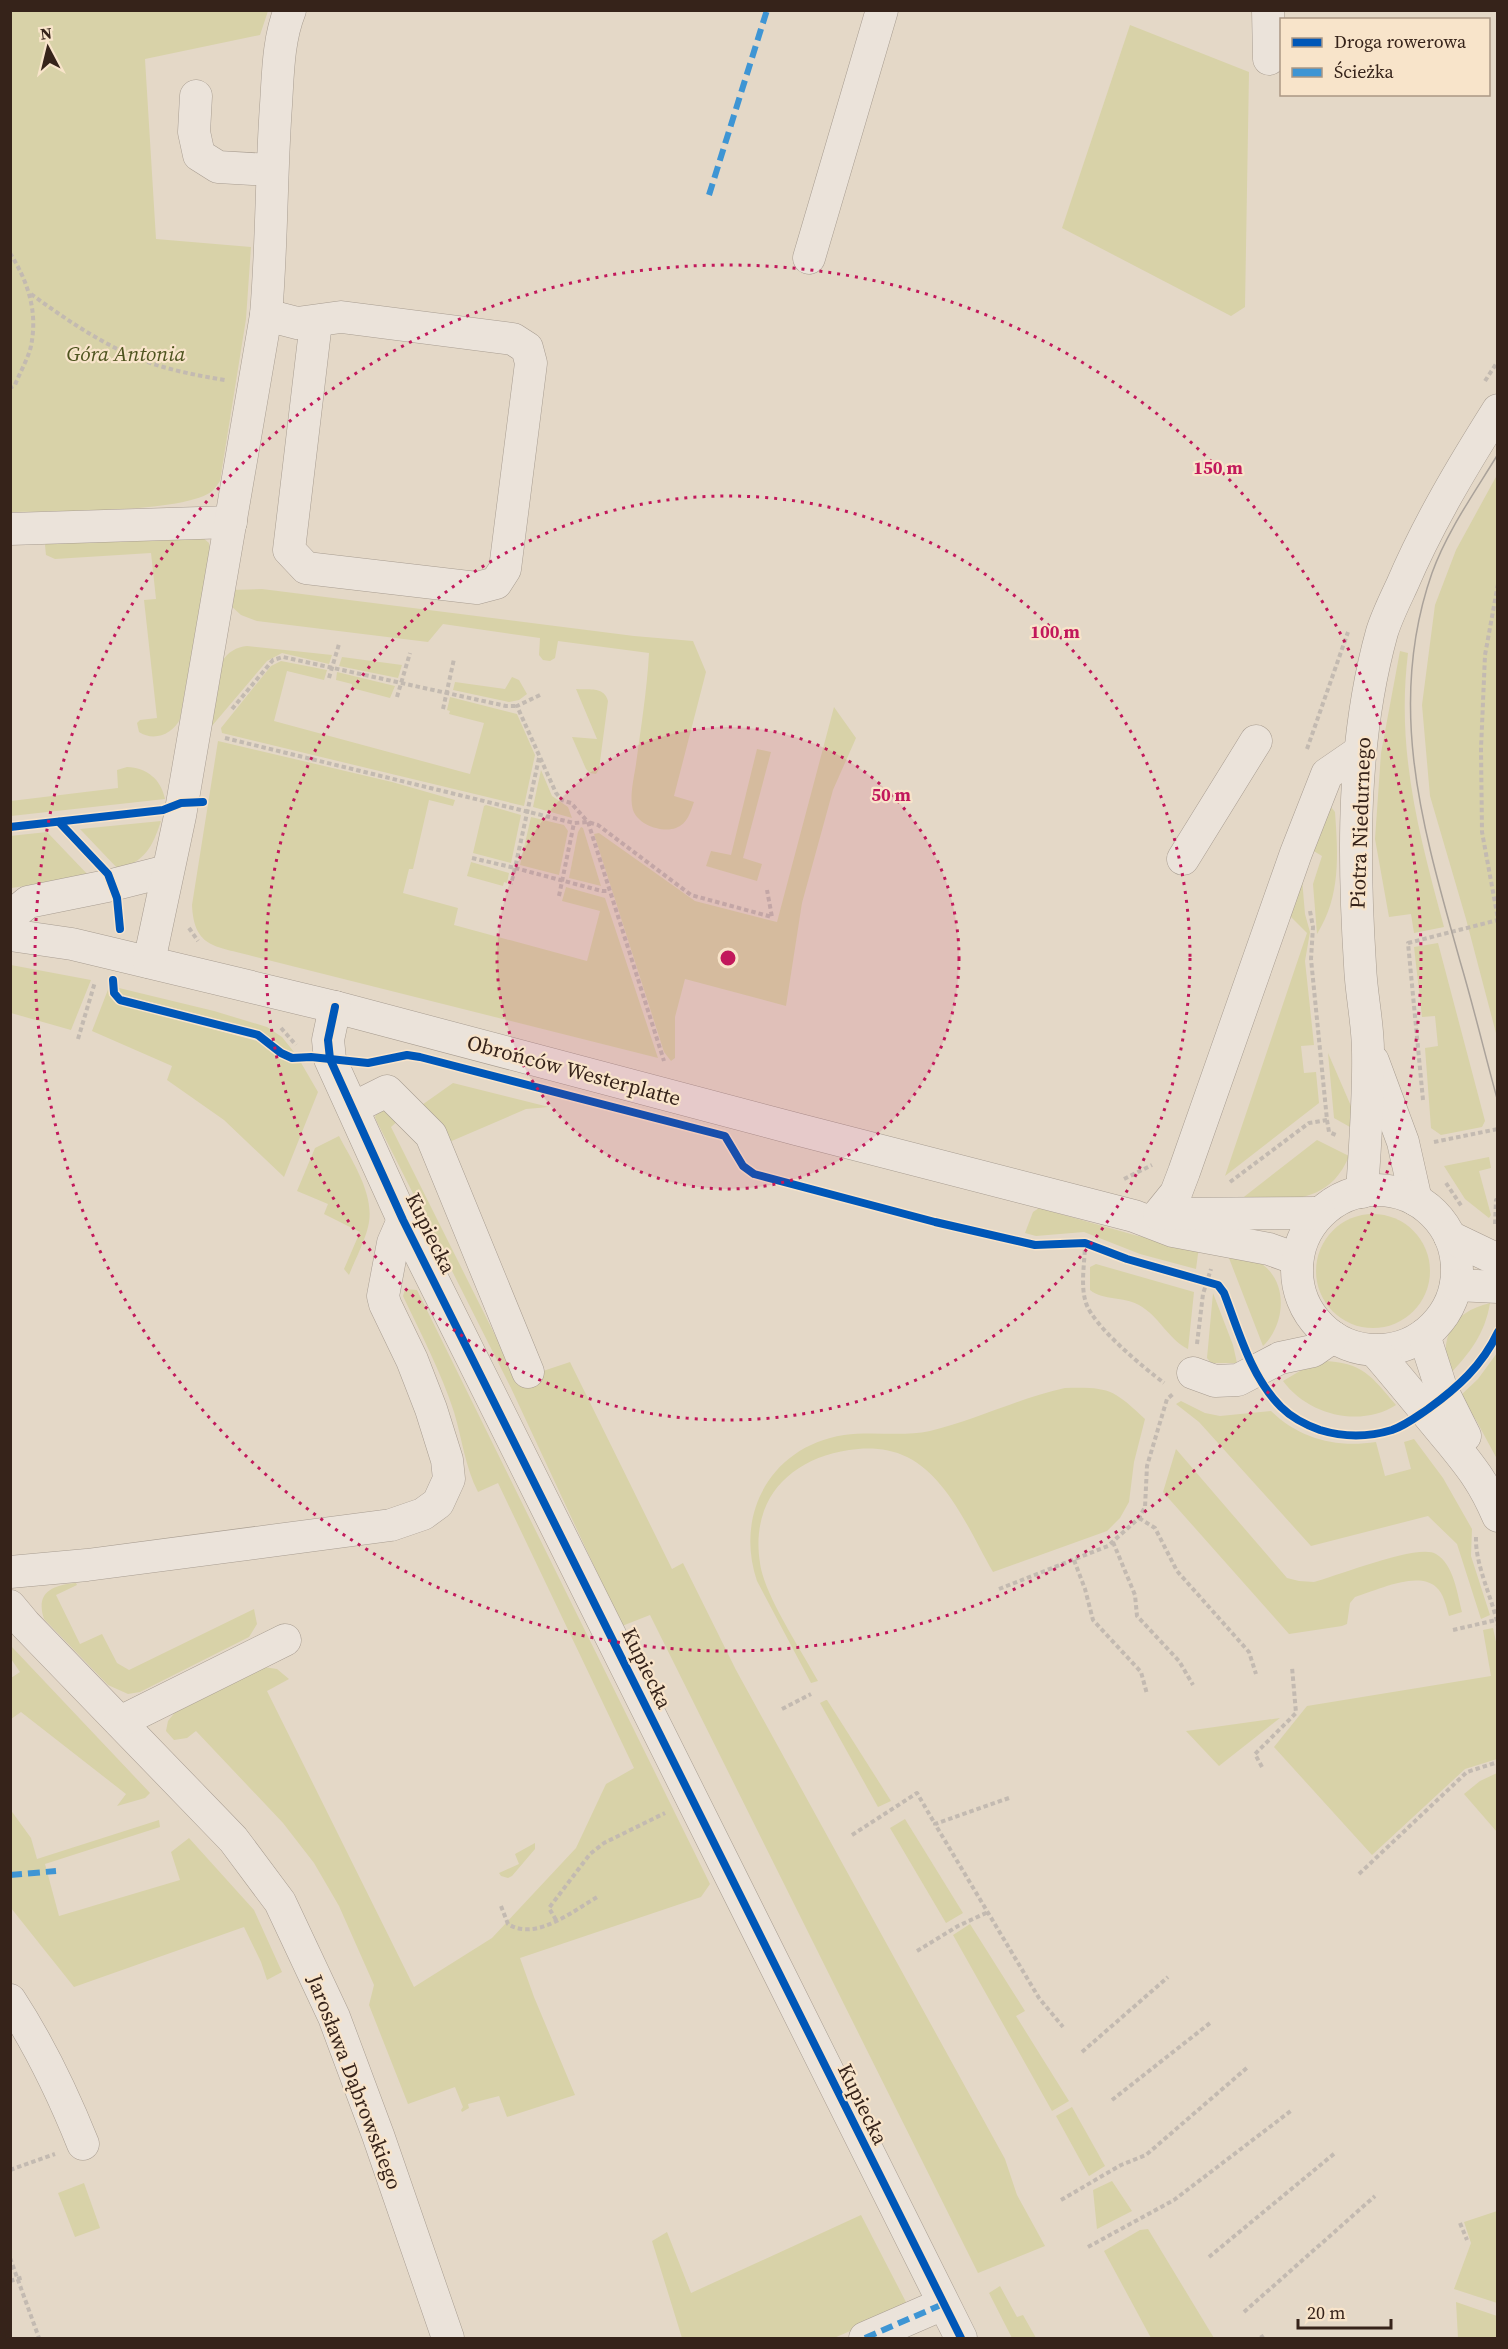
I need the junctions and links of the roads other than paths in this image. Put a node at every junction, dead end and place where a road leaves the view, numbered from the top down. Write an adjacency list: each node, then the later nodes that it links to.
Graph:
1 (290, 10): 6 (street)
2 (882, 10): 7 (street)
3 (1268, 10): 4 (street)
4 (1269, 59)
5 (196, 96): 6 (street)
6 (271, 170): 8 (street)
7 (809, 258)
8 (266, 315): 9 (street); 11 (street)
9 (316, 322): 9 (street)
10 (1497, 410): 14 (street, Piotra Niedurnego)
11 (231, 522): 12 (street); 16 (street)
12 (10, 529)
13 (1256, 741): 15 (street)
14 (1359, 752): 21 (street, Piotra Niedurnego); 26 (street)
15 (1183, 859)
16 (167, 870): 17 (street); 19 (street)
17 (10, 917)
18 (10, 935): 19 (street, Obrońców Westerplatte)
19 (149, 962): 20 (street, Obrońców Westerplatte)
20 (335, 1007): 22 (street, Kupiecka); 26 (street, Obrońców Westerplatte)
21 (1368, 1049): 23 (street, Piotra Niedurnego); 24 (street, Piotra Niedurnego)
22 (352, 1108): 27 (street, Kupiecka); 39 (street)
23 (1362, 1192): 24 (street); 25 (street)
24 (1416, 1200): 29 (street)
25 (1319, 1213): 28 (street, Obrońców Westerplatte); 30 (street)
26 (1147, 1215): 28 (street, Obrońców Westerplatte)
27 (403, 1220): 43 (street); 49 (street, Kupiecka)
28 (1218, 1225): 30 (street, Obrońców Westerplatte)
29 (1450, 1237): 31 (street); 32 (street)
30 (1298, 1259): 34 (street)
31 (1497, 1260)
32 (1456, 1285): 33 (street); 35 (street)
33 (1497, 1287)
34 (1304, 1307): 36 (street); 38 (street)
35 (1424, 1335): 37 (street); 41 (street)
36 (1333, 1337): 37 (street); 38 (street)
37 (1375, 1351): 41 (street)
38 (1280, 1358): 40 (street)
39 (528, 1372)
40 (1180, 1378)
41 (1474, 1468): 42 (street)
42 (1487, 1525)
43 (10, 1572)
44 (10, 1606): 46 (street, Jarosława Dąbrowskiego)
45 (285, 1640): 46 (street)
46 (120, 1722): 50 (street, Jarosława Dąbrowskiego)
47 (10, 2000): 48 (street)
48 (83, 2145)
49 (943, 2304): 51 (street); 52 (street, Kupiecka)
50 (448, 2338)
51 (865, 2338)
52 (961, 2338)

